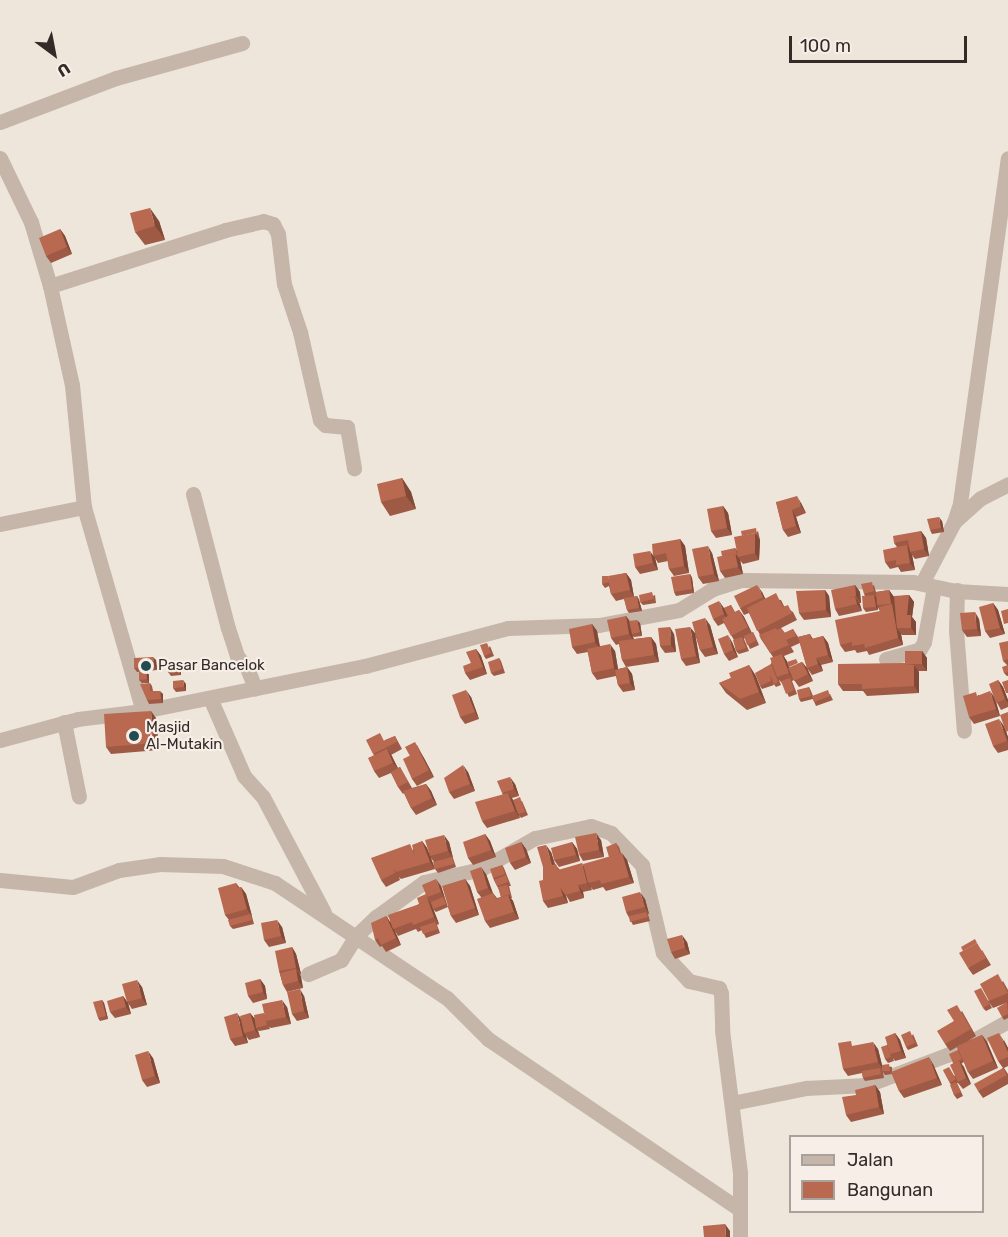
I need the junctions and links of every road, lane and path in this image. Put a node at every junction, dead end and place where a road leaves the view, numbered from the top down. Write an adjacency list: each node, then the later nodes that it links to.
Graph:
1 (242, 43): 2 (street)
2 (0, 122)
3 (0, 158): 5 (street)
4 (1008, 158): 10 (street)
5 (50, 286): 6 (street); 9 (street)
6 (354, 468)
7 (1008, 484): 10 (street)
8 (193, 494): 16 (street)
9 (84, 507): 11 (street); 18 (street)
10 (954, 522): 12 (street)
11 (0, 524)
12 (931, 586): 13 (street); 15 (street); 16 (street)
13 (956, 590): 14 (street); 20 (street)
14 (1008, 594)
15 (886, 659)
16 (255, 688): 17 (street)
17 (210, 698): 18 (street); 24 (street)
18 (143, 711): 19 (street)
19 (64, 722): 21 (street); 22 (street)
20 (964, 731)
21 (0, 740)
22 (79, 797)
23 (0, 880): 24 (street)
24 (325, 914): 25 (street)
25 (349, 948): 26 (street); 28 (street); 29 (street)
26 (308, 974)
27 (1008, 1021): 28 (street)
28 (736, 1102): 29 (street)
29 (739, 1209): 30 (street)
30 (740, 1237)

